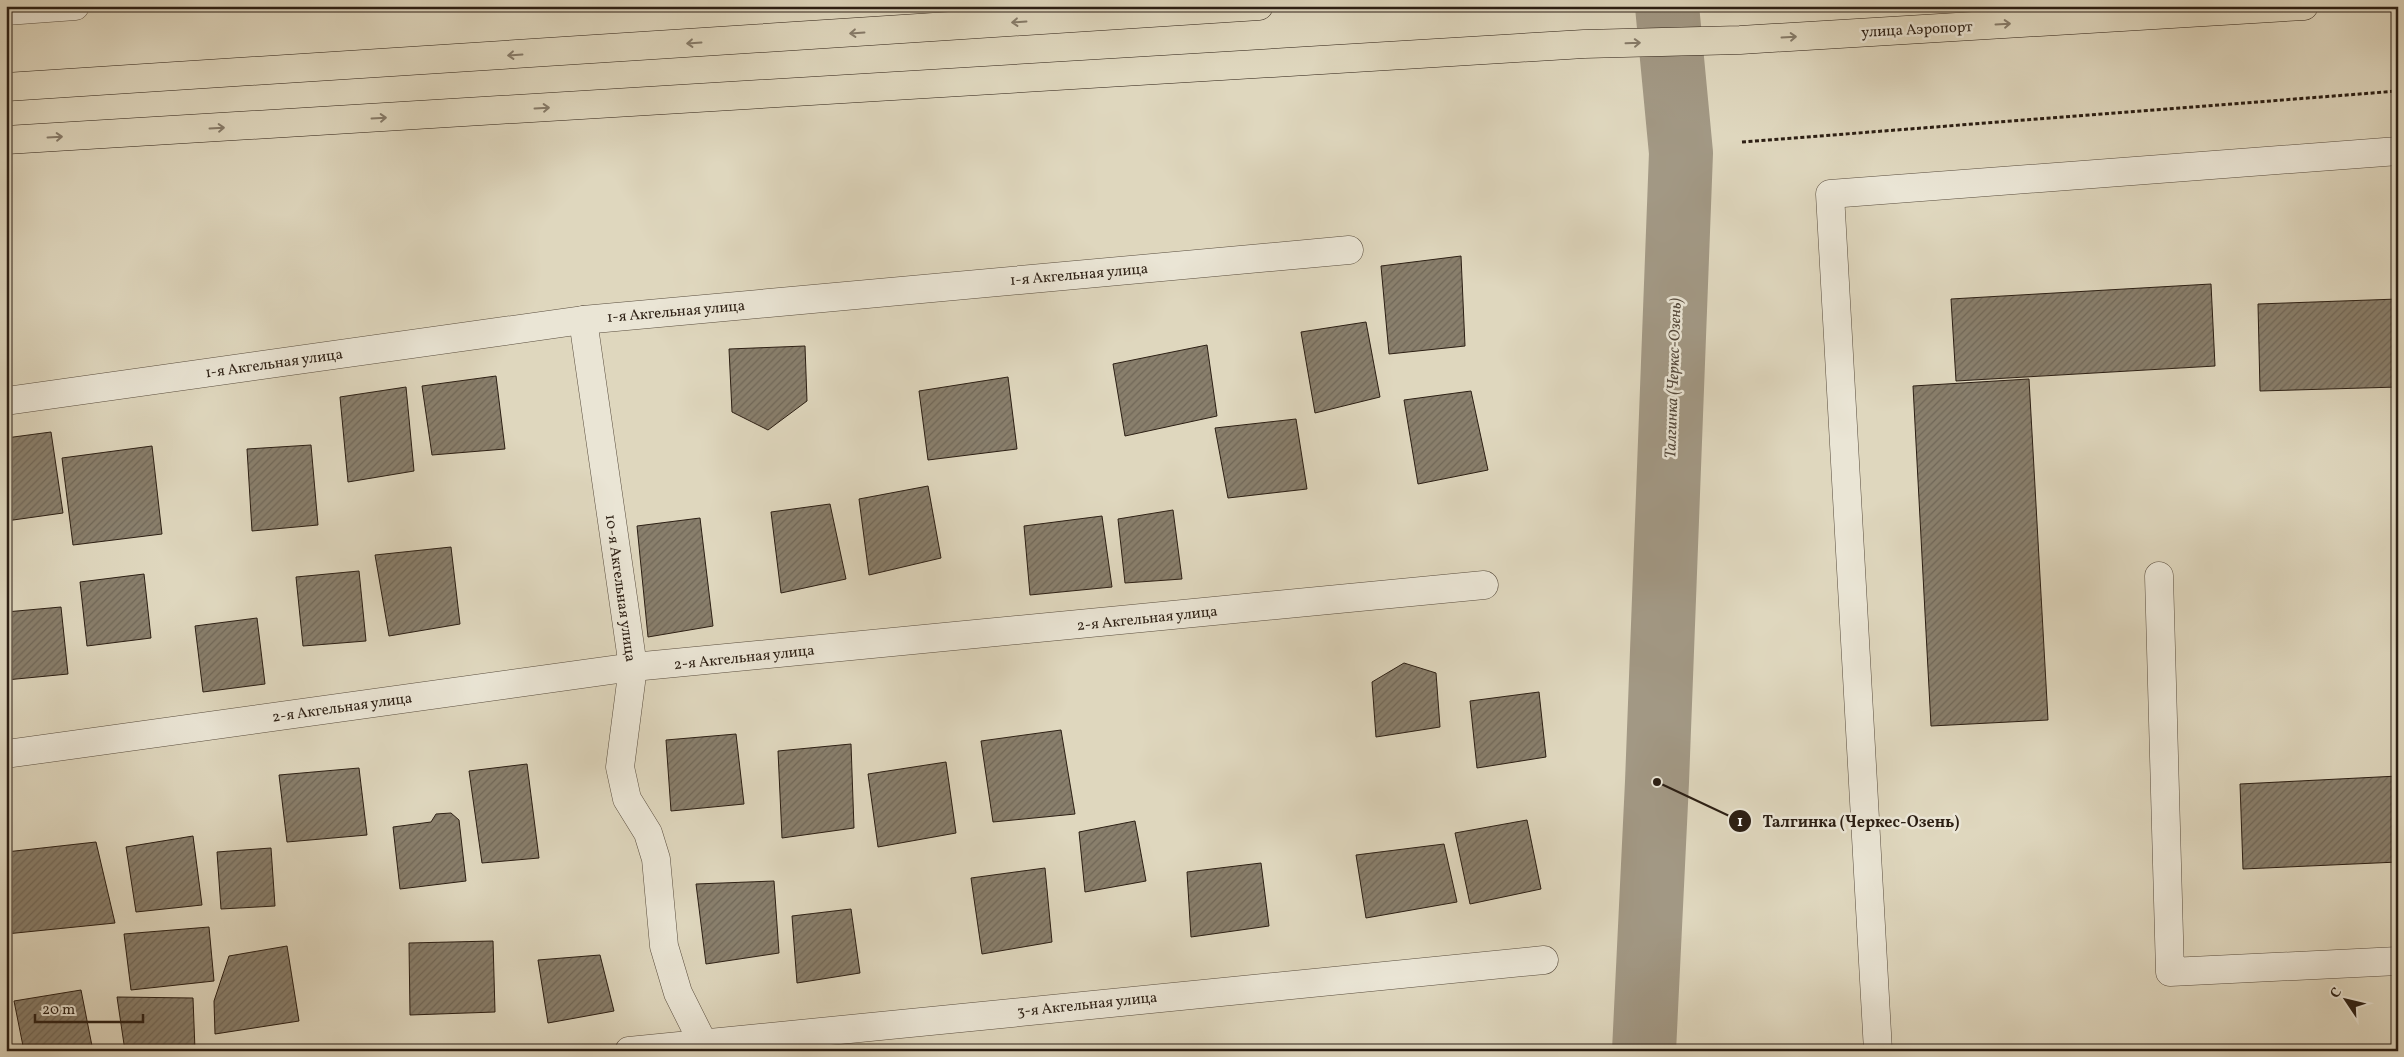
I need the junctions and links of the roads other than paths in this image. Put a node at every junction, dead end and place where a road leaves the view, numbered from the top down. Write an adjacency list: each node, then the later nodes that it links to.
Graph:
1 (74, 6): 4 (street)
2 (1260, 6): 5 (main road, one-way to 5)
3 (2304, 6): 6 (main road, улица Аэропорт, one-way to 3)
4 (6, 11)
5 (6, 87)
6 (6, 140)
7 (2398, 151): 19 (street)
8 (1348, 250): 9 (street, 1-я Акгельная улица)
9 (583, 320): 10 (street, 1-я Акгельная улица); 13 (street, 10-я Акгельная улица)
10 (6, 401)
11 (2159, 576): 16 (street)
12 (1484, 585): 13 (street, 2-я Акгельная улица)
13 (633, 667): 14 (street, 2-я Акгельная улица); 17 (street, 10-я Акгельная улица)
14 (6, 754)
15 (1544, 960): 17 (street, 3-я Акгельная улица)
16 (2398, 961)
17 (705, 1046): 18 (street, 3-я Акгельная улица)
18 (629, 1051)
19 (1878, 1051)

